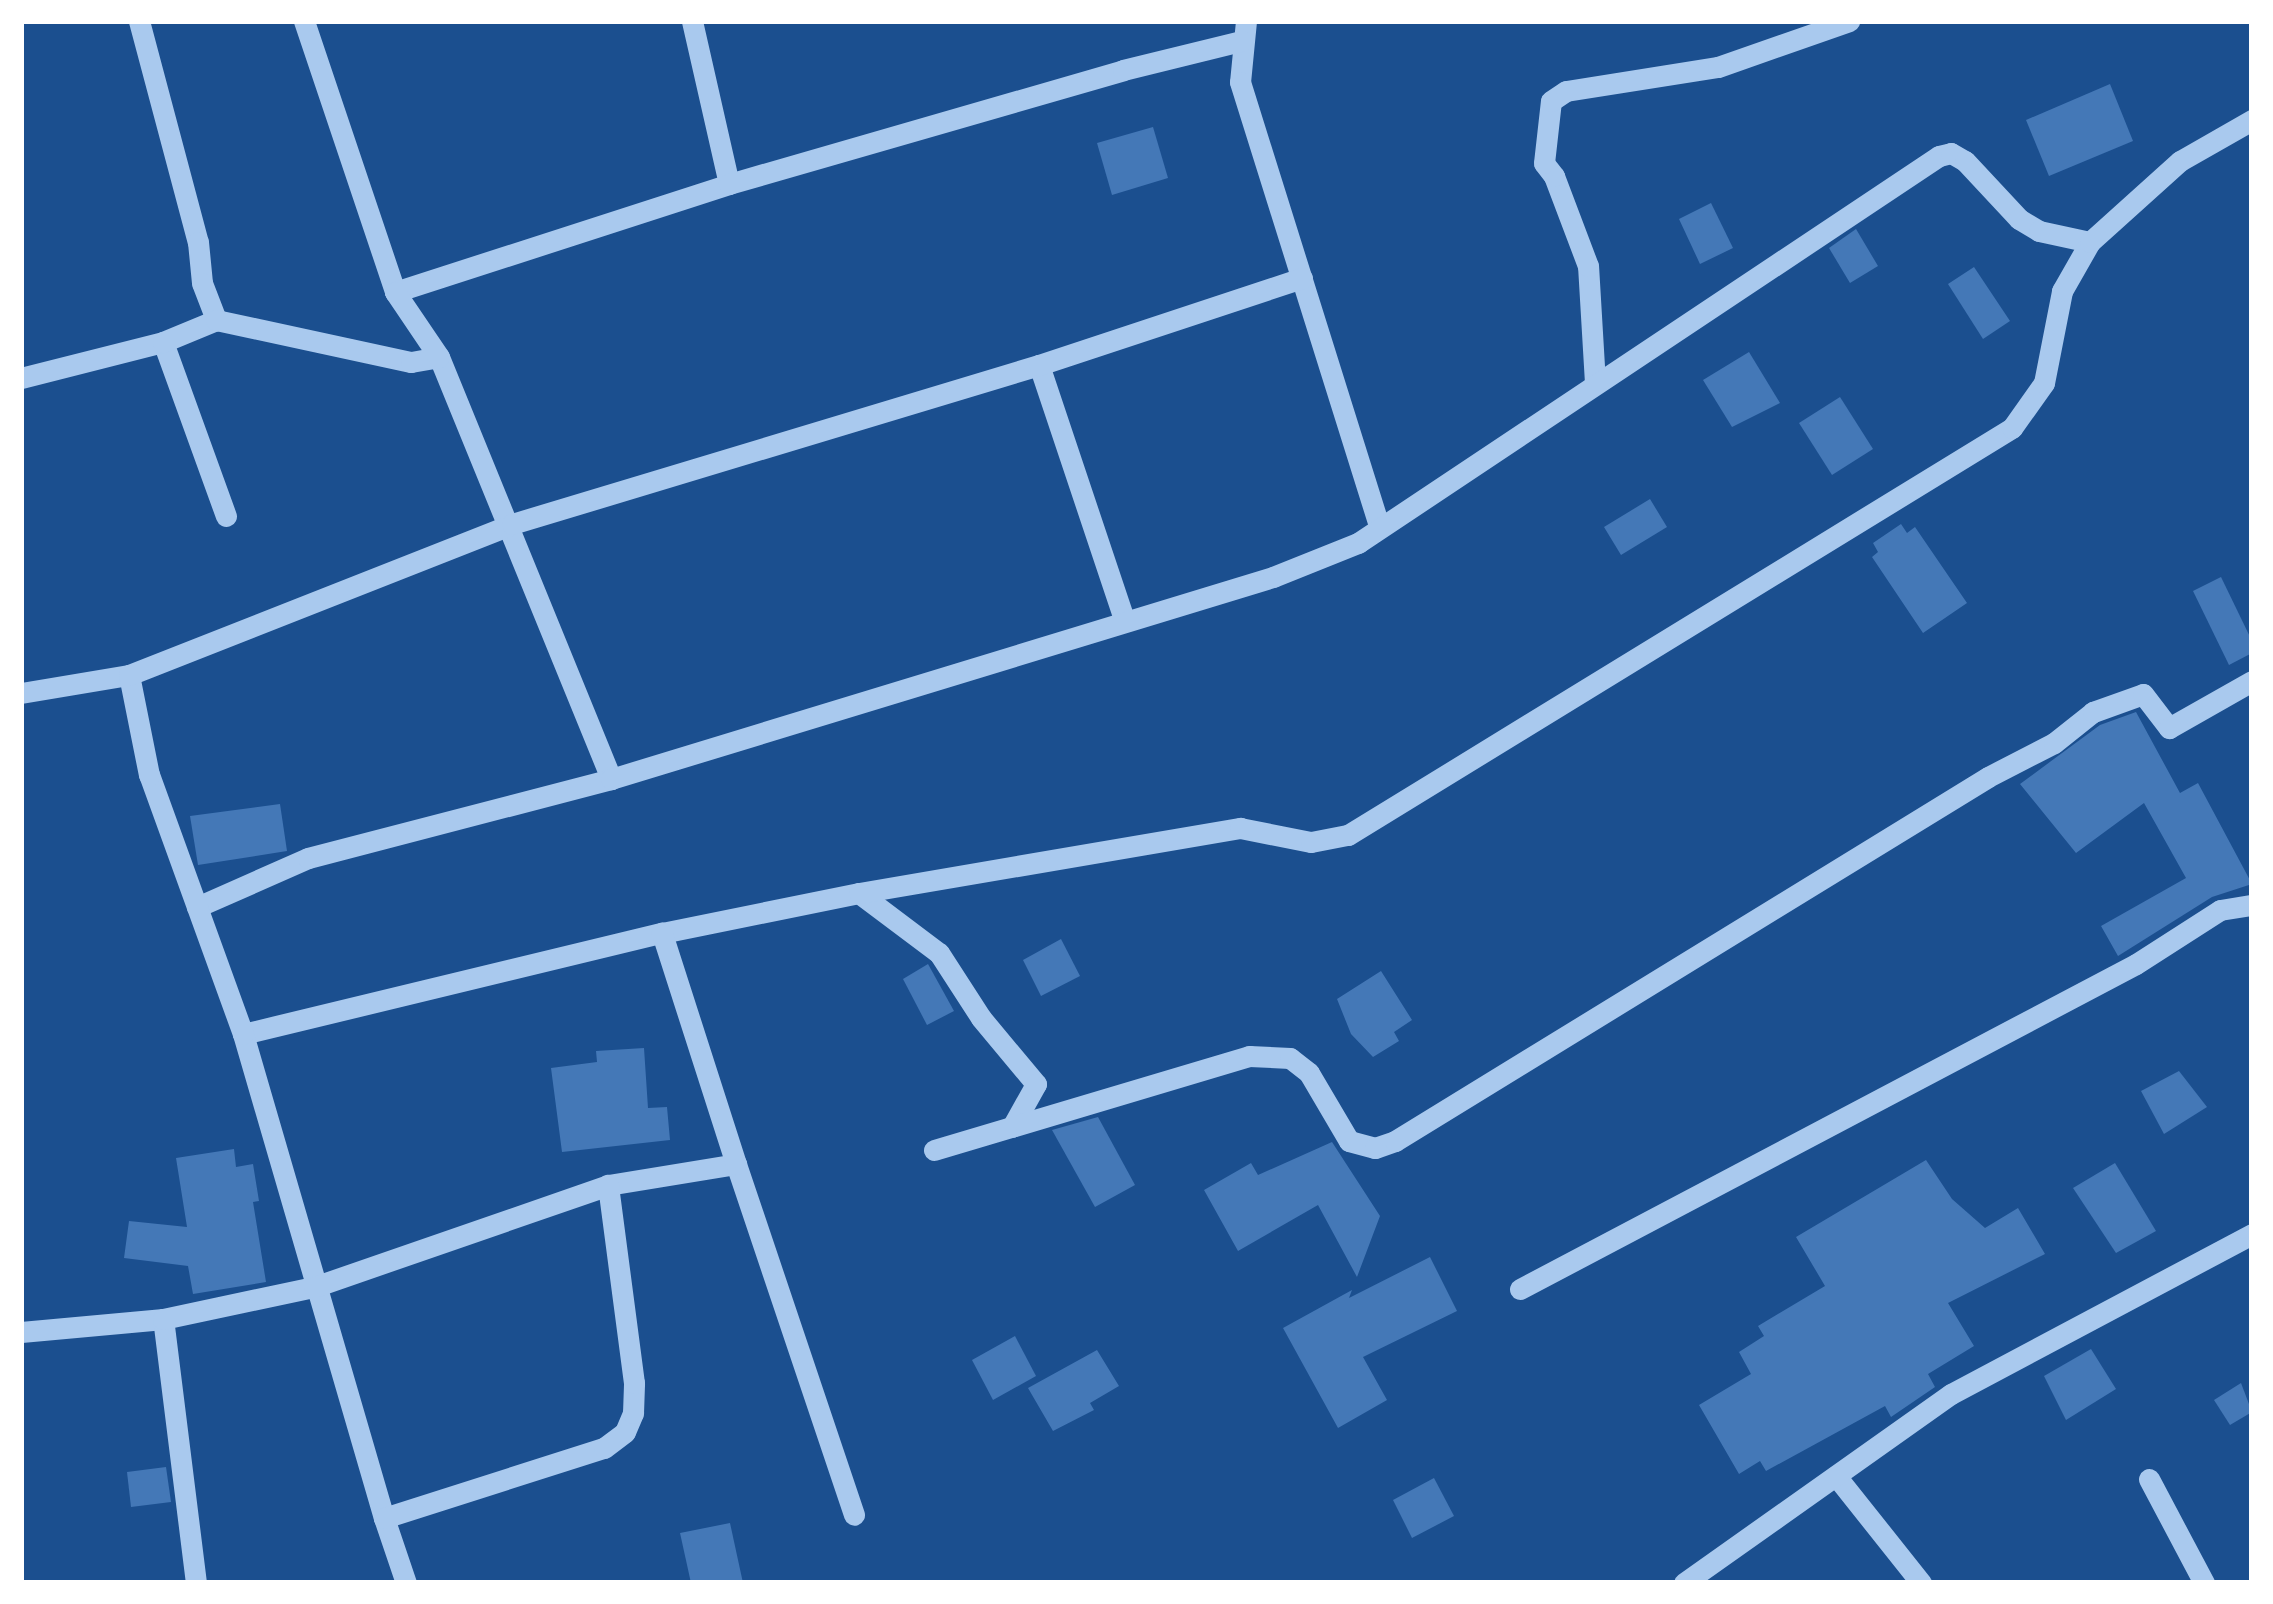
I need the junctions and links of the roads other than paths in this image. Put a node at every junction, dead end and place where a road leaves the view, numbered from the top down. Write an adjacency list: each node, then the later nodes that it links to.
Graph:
1 (140, 21): 11 (street)
2 (304, 21): 10 (street)
3 (692, 21): 7 (street)
4 (1849, 21): 16 (street)
5 (1244, 31): 7 (street); 9 (street)
6 (2252, 120): 8 (street)
7 (729, 184): 10 (street)
8 (2090, 242): 16 (street); 25 (street)
9 (1302, 278): 14 (street); 19 (street)
10 (395, 292): 13 (street)
11 (216, 320): 12 (street); 13 (street)
12 (163, 342): 15 (street); 17 (street)
13 (439, 358): 18 (street)
14 (1039, 365): 18 (street); 20 (street)
15 (24, 372)
16 (1595, 383): 19 (street)
17 (226, 515)
18 (512, 524): 21 (street); 24 (street)
19 (1380, 527): 20 (street)
20 (1124, 620): 24 (street)
21 (129, 675): 23 (street); 27 (street)
22 (2252, 681): 30 (street)
23 (21, 693)
24 (611, 779): 27 (street)
25 (859, 893): 28 (street); 30 (street)
26 (2252, 905): 36 (street)
27 (197, 908): 29 (street)
28 (662, 933): 29 (street); 32 (street)
29 (243, 1034): 35 (street)
30 (1012, 1127): 31 (street)
31 (934, 1150)
32 (736, 1164): 33 (street); 41 (street)
33 (608, 1185): 35 (street); 42 (street)
34 (2252, 1234): 39 (street)
35 (314, 1287): 37 (street); 42 (street)
36 (1520, 1289)
37 (163, 1319): 38 (street); 43 (street)
38 (21, 1332)
39 (1837, 1476): 45 (street); 46 (street)
40 (2149, 1479): 47 (street)
41 (854, 1515)
42 (384, 1518): 44 (street)
43 (196, 1583)
44 (406, 1583)
45 (1684, 1583)
46 (1921, 1583)
47 (2204, 1583)

